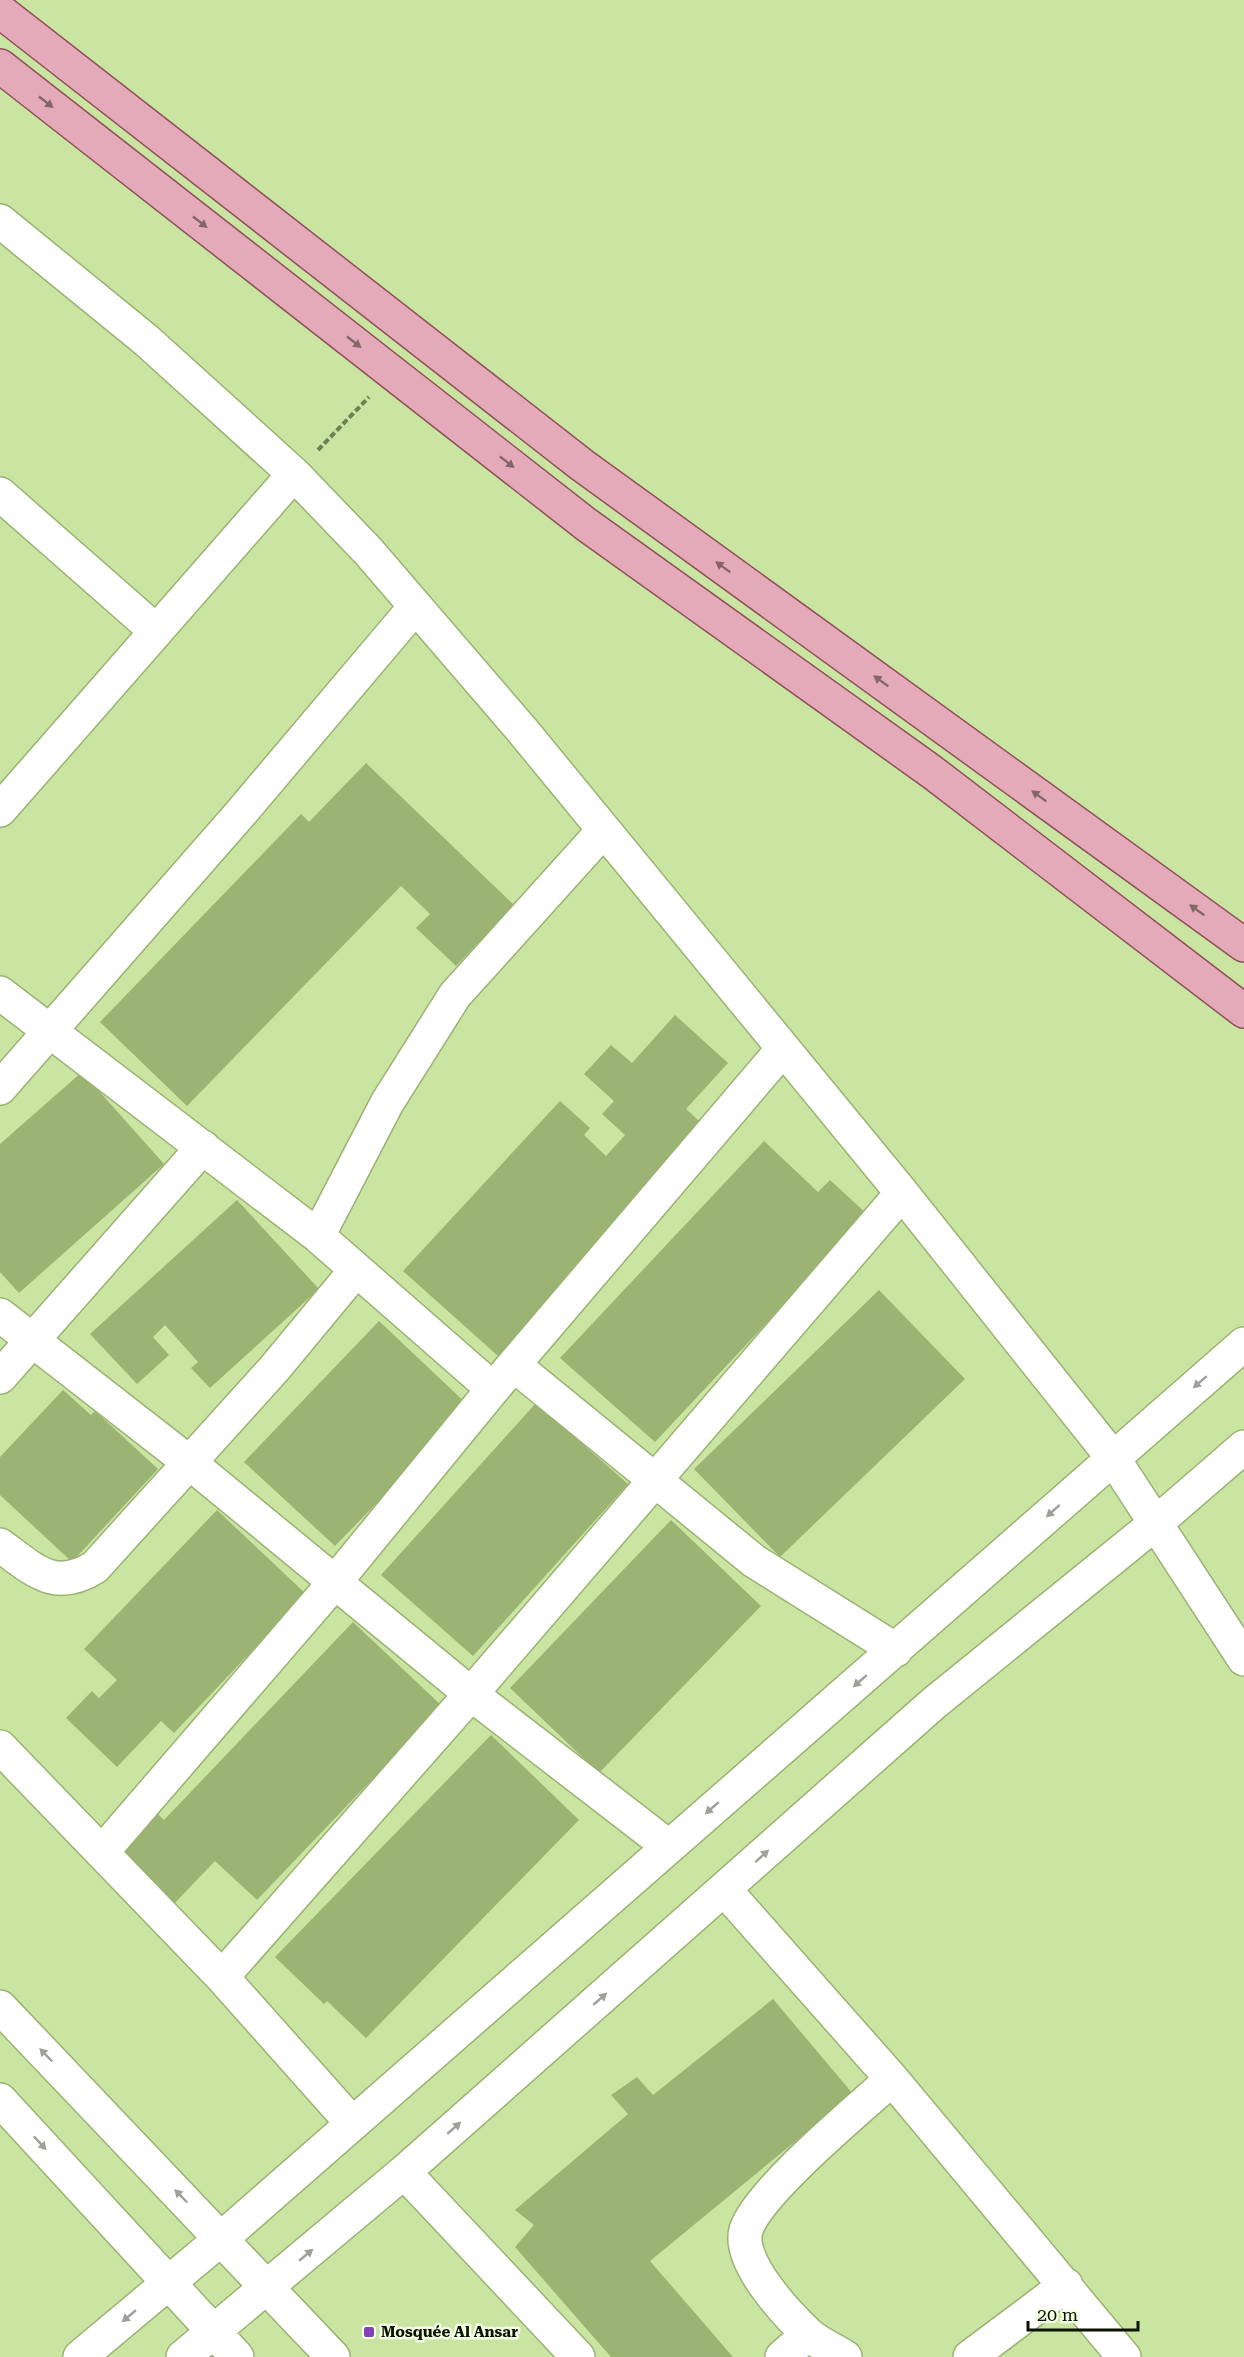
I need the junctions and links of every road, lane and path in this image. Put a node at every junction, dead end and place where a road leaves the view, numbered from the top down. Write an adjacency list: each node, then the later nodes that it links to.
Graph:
1 (0, 11): 11 (main road, one-way to 1)
2 (0, 66): 4 (main road, one-way to 4)
3 (0, 221): 5 (street)
4 (393, 373): 5 (path); 13 (main road, one-way to 13)
5 (294, 474): 7 (street); 8 (street)
6 (5, 510): 8 (street)
7 (415, 607): 10 (street); 14 (street)
8 (156, 631): 9 (street)
9 (0, 810)
10 (603, 831): 15 (street); 19 (street)
11 (1244, 945)
12 (0, 993): 14 (street)
13 (1244, 1011)
14 (48, 1032): 16 (street); 17 (street)
15 (783, 1049): 18 (street); 24 (street)
16 (0, 1088)
17 (203, 1147): 19 (street); 22 (street)
18 (902, 1193): 28 (street); 30 (street)
19 (318, 1236): 20 (street)
20 (356, 1270): 26 (street); 29 (street)
21 (0, 1315): 22 (street)
22 (32, 1341): 25 (street); 29 (street)
23 (1244, 1344): 28 (street, one-way to 28)
24 (514, 1365): 26 (street); 30 (street)
25 (0, 1377)
26 (493, 1389): 33 (street)
27 (1244, 1447): 31 (street)
28 (1113, 1458): 31 (street); 34 (street, one-way to 34)
29 (190, 1463): 32 (street); 33 (street)
30 (654, 1478): 34 (street); 36 (street)
31 (1156, 1523): 35 (street); 40 (street, one-way to 31)
32 (0, 1545)
33 (335, 1582): 36 (street); 39 (street)
34 (896, 1650): 38 (street, one-way to 38)
35 (1244, 1659)
36 (471, 1695): 38 (street); 41 (street)
37 (0, 1746): 39 (street)
38 (668, 1846): 45 (street)
39 (103, 1851): 41 (street)
40 (724, 1889): 43 (street); 46 (street, one-way to 40)
41 (222, 1977): 45 (street)
42 (0, 2007): 47 (street, one-way to 42)
43 (892, 2079): 49 (street); 52 (street)
44 (0, 2100): 48 (street, one-way to 48)
45 (351, 2122): 47 (street)
46 (404, 2172): 50 (street, one-way to 46); 57 (street)
47 (222, 2238): 48 (street); 50 (street)
48 (169, 2282): 51 (street); 53 (street, one-way to 53)
49 (1066, 2285): 60 (street); 61 (street)
50 (267, 2289): 51 (street); 56 (street)
51 (212, 2332): 54 (street); 55 (street)
52 (808, 2334): 58 (street); 59 (street)
53 (80, 2357)
54 (183, 2357)
55 (237, 2357)
56 (333, 2357)
57 (578, 2357)
58 (782, 2357)
59 (845, 2357)
60 (970, 2357)
61 (1124, 2357)

